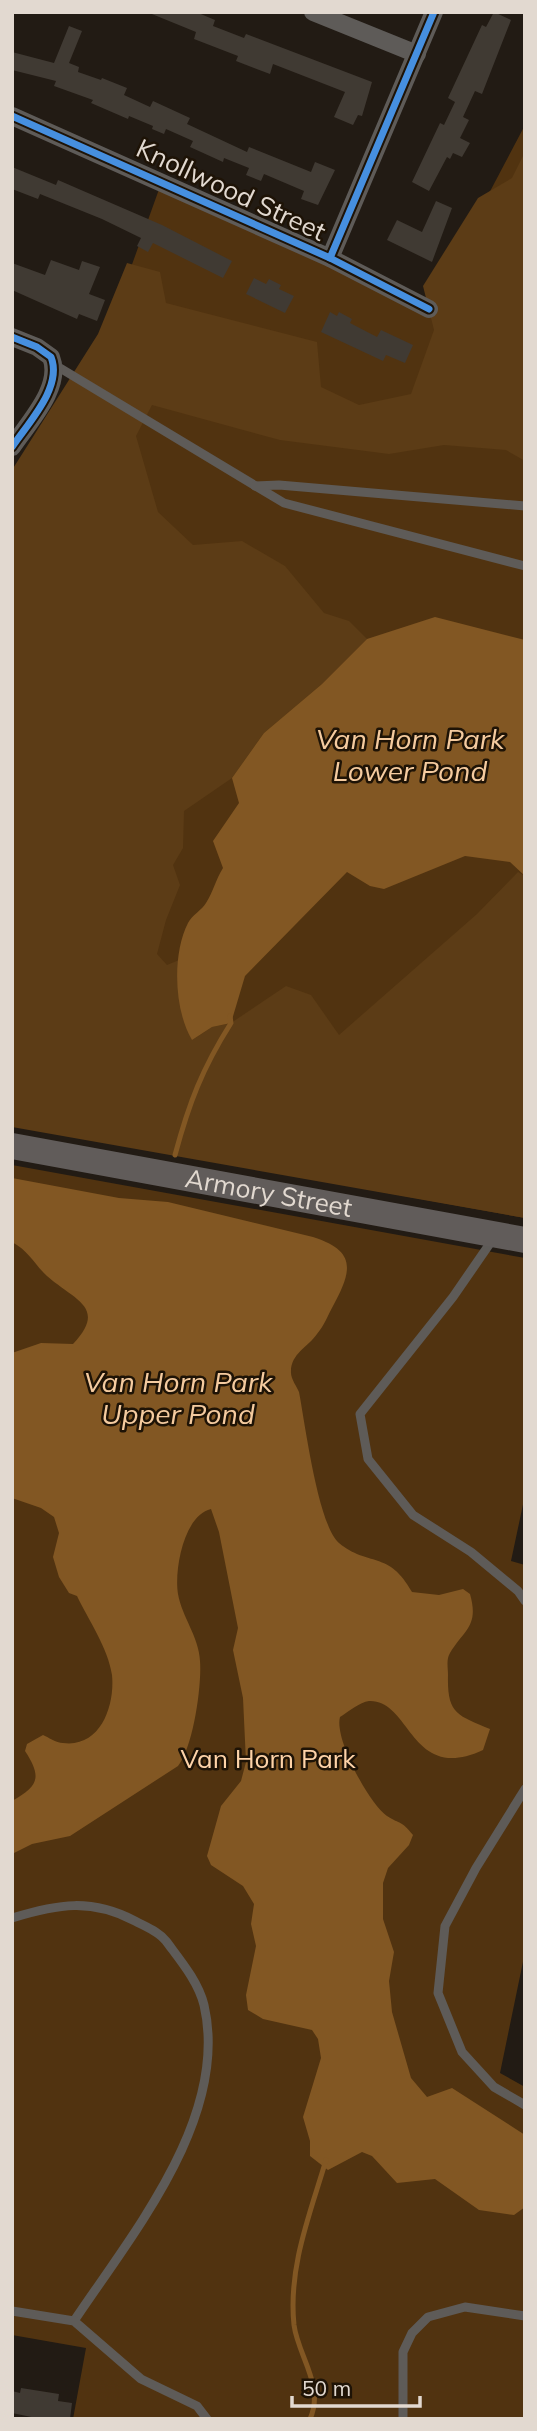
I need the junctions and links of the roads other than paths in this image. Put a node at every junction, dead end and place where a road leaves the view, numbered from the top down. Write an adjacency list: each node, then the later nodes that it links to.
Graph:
1 (313, 12): 3 (street)
2 (434, 12): 3 (street)
3 (416, 54): 5 (street)
4 (12, 116): 5 (street, Knollwood Street)
5 (330, 258): 6 (street, Knollwood Street)
6 (429, 309)
7 (12, 337): 8 (street)
8 (54, 365): 9 (street); 10 (lane)
9 (12, 447)
10 (255, 486): 11 (lane); 12 (lane)
11 (525, 506)
12 (525, 566)
13 (12, 1146): 14 (main road, Armory Street)
14 (496, 1234): 15 (main road, Armory Street); 16 (lane)
15 (525, 1240)
16 (525, 1601)
17 (525, 1789): 19 (lane)
18 (12, 1918): 22 (lane)
19 (525, 2105)
20 (12, 2311): 22 (lane)
21 (525, 2316): 24 (lane)
22 (74, 2321): 23 (lane)
23 (207, 2419)
24 (403, 2419)

